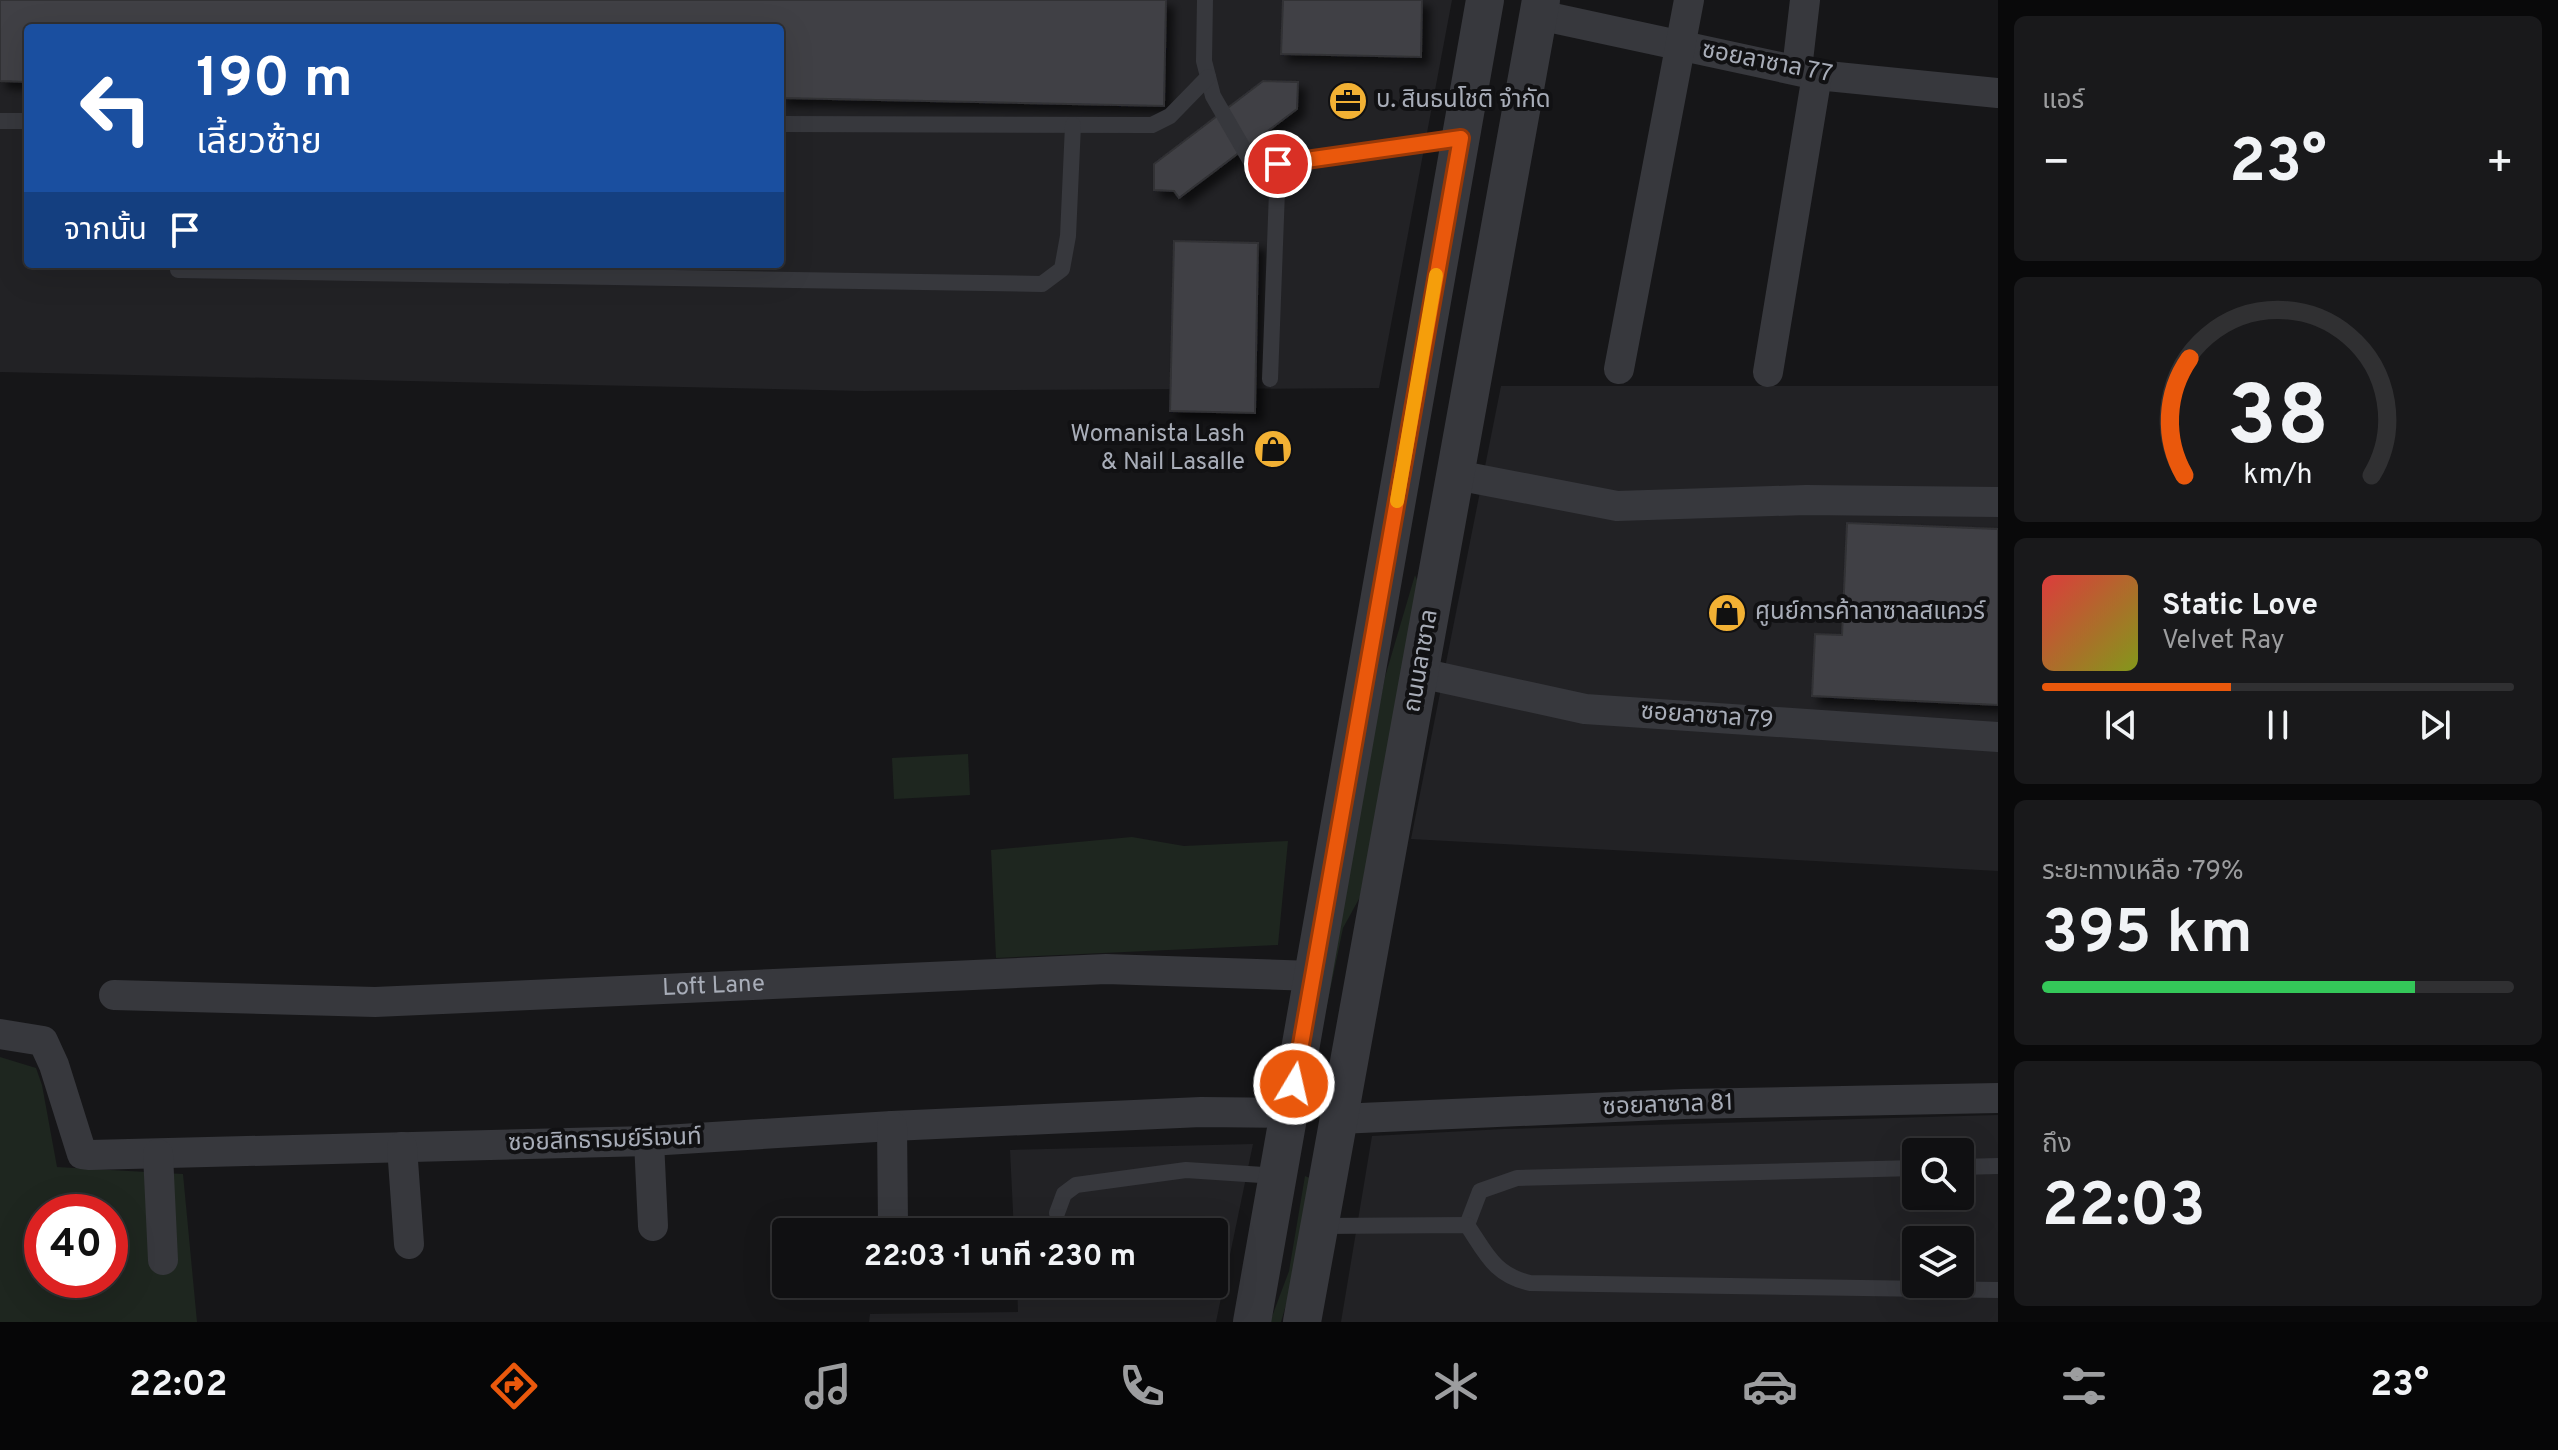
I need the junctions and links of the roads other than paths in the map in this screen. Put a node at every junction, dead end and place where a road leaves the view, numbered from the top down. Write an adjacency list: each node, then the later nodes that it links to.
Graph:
1 (1205, 0): 8 (lane)
2 (1485, 0): 9 (street)
3 (1689, 0): 6 (street)
4 (1805, 0): 7 (street)
5 (1534, 5): 6 (street, ซอยลาซาล 77); 9 (street); 17 (street, ถนนลาซาล)
6 (1681, 47): 7 (street, ซอยลาซาล 77); 20 (street)
7 (1807, 72): 10 (street, ซอยลาซาล 77); 21 (street)
8 (1208, 77): 14 (lane); 16 (lane)
9 (1471, 83): 15 (street)
10 (1998, 93)
11 (0, 121): 12 (lane)
12 (24, 121)
13 (784, 124): 14 (lane)
14 (1073, 125): 18 (lane)
15 (1461, 138): 16 (lane); 25 (street)
16 (1278, 164): 22 (lane)
17 (1502, 218): 23 (street, ถนนลาซาล); 25 (street)
18 (371, 268): 19 (lane)
19 (178, 270)
20 (1619, 369)
21 (1768, 372)
22 (1270, 379)
23 (1456, 475): 24 (street); 26 (street, ถนนลาซาล)
24 (1998, 502)
25 (1369, 660): 29 (street)
26 (1420, 673): 27 (street, ซอยลาซาล 79); 28 (street, ถนนลาซาล)
27 (1998, 737)
28 (1373, 926): 31 (street); 35 (street, ถนนลาซาล)
29 (1313, 976): 30 (street, Loft Lane); 31 (street)
30 (114, 995)
31 (1304, 1027): 34 (street)
32 (0, 1034): 39 (street, ซอยสิทธารมย์รีเจนท์)
33 (1998, 1098): 35 (street, ซอยลาซาล 81)
34 (1290, 1113): 35 (street); 36 (street, ซอยสิทธารมย์รีเจนท์); 44 (street)
35 (1338, 1119): 40 (street, ถนนลาซาล)
36 (892, 1126): 37 (street, ซอยสิทธารมย์รีเจนท์); 46 (street)
37 (649, 1141): 38 (street, ซอยสิทธารมย์รีเจนท์); 48 (street)
38 (402, 1147): 39 (street, ซอยสิทธารมย์รีเจนท์); 50 (street)
39 (158, 1154): 51 (street)
40 (1330, 1163): 49 (street, ถนนลาซาล); 53 (street)
41 (1998, 1166): 42 (lane)
42 (1974, 1167)
43 (1902, 1168): 47 (lane)
44 (1278, 1176): 45 (lane); 53 (street)
45 (1057, 1213)
46 (893, 1218)
47 (1467, 1225): 49 (lane); 52 (lane)
48 (653, 1226)
49 (1319, 1226): 54 (street, ถนนลาซาล)
50 (409, 1244)
51 (163, 1260)
52 (1998, 1290)
53 (1254, 1308)
54 (1302, 1322)

